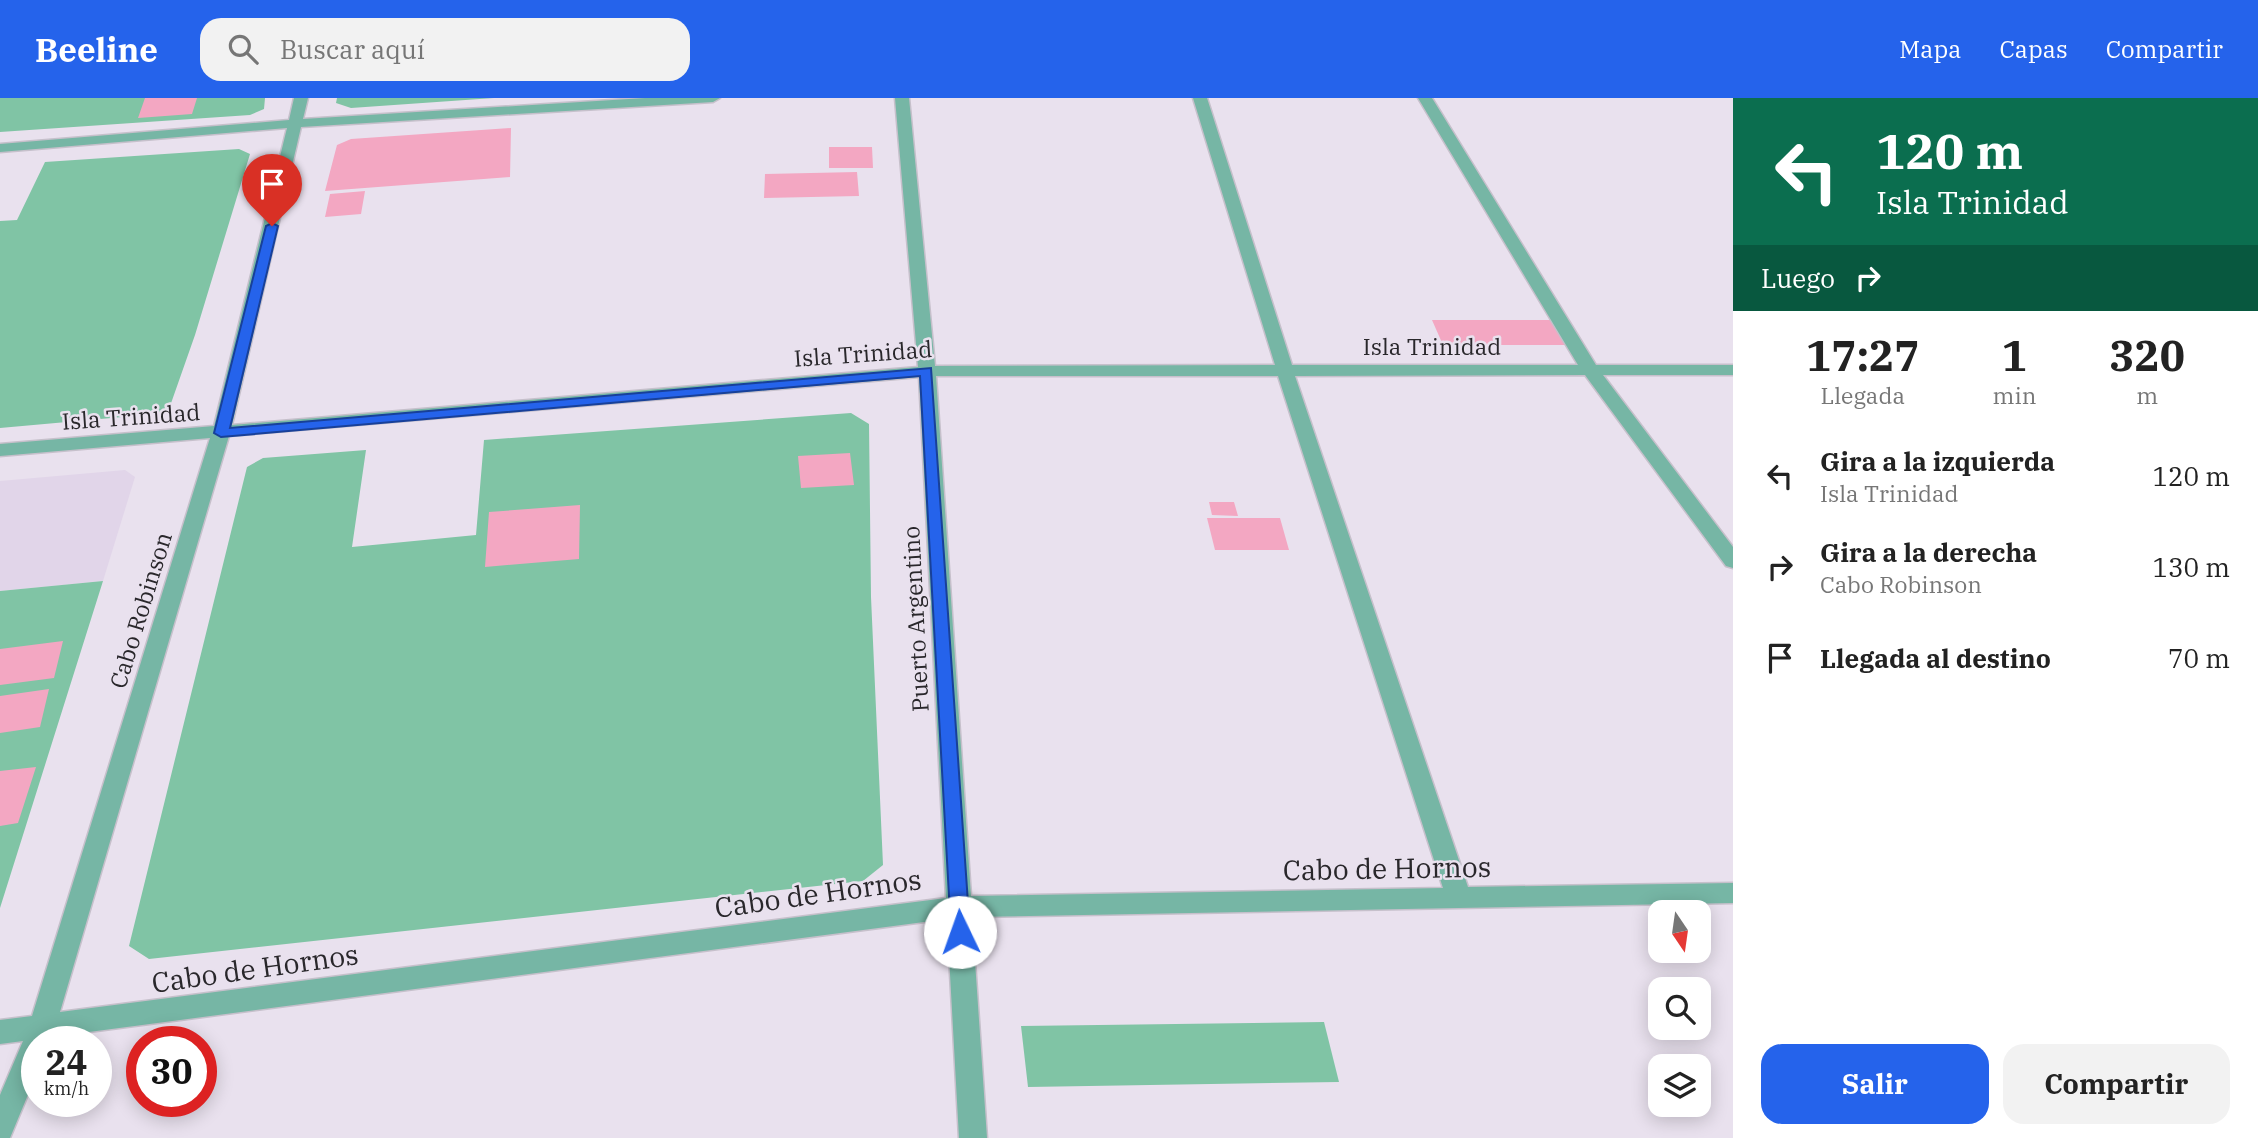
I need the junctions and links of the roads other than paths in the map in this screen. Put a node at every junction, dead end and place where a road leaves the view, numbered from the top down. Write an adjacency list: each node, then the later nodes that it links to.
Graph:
1 (301, 98): 6 (street, Cabo Robinson)
2 (713, 98): 6 (street)
3 (902, 98): 10 (street, Puerto Argentino)
4 (1200, 98): 11 (street)
5 (1425, 98): 8 (street)
6 (298, 123): 7 (street); 12 (street, Cabo Robinson)
7 (0, 148)
8 (1590, 370): 9 (street, Isla Trinidad); 11 (street, Isla Trinidad); 14 (street)
9 (1733, 370)
10 (926, 371): 11 (street, Isla Trinidad); 12 (street, Isla Trinidad); 17 (street, Puerto Argentino)
11 (1284, 371): 16 (street)
12 (221, 433): 13 (street, Isla Trinidad); 18 (street, Cabo Robinson)
13 (0, 450)
14 (1733, 561)
15 (1733, 893): 16 (street, Cabo de Hornos)
16 (1459, 898): 17 (street, Cabo de Hornos)
17 (959, 907): 19 (street, Cabo de Hornos); 24 (street, Puerto Argentino)
18 (42, 1026)
19 (50, 1026)
20 (21, 1030): 21 (street, Cabo de Hornos)
21 (0, 1032)
22 (21, 1078): 23 (street, Cabo Robinson)
23 (0, 1129)
24 (973, 1138)

